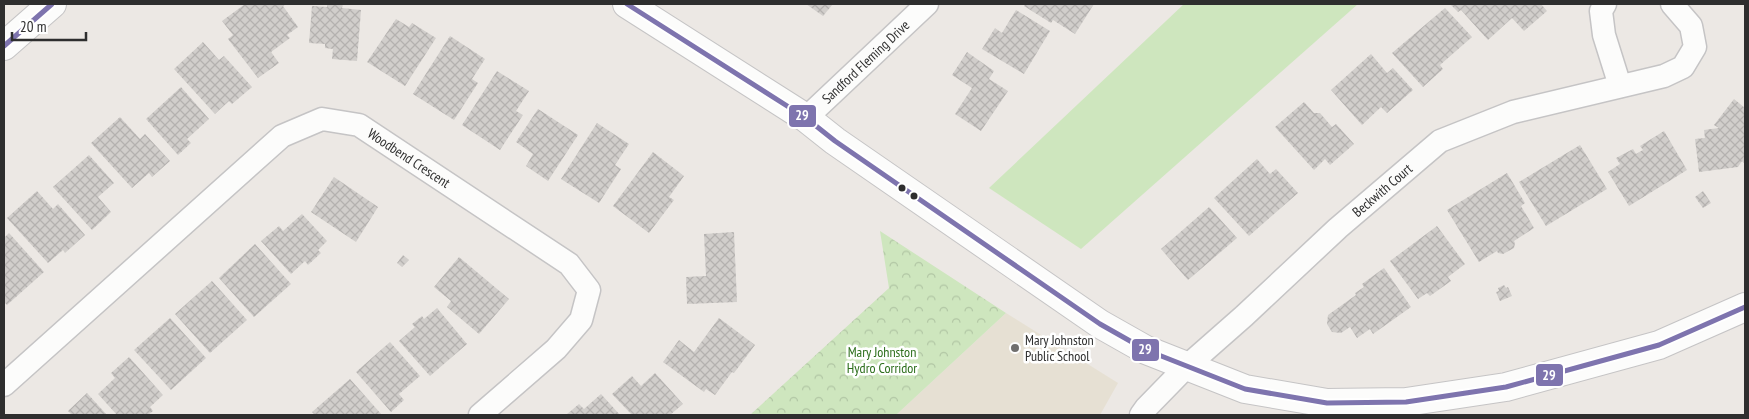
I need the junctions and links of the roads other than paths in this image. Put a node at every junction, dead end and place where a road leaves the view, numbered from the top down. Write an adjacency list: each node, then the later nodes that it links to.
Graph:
1 (627, 4): 8 (street)
2 (927, 4): 8 (street, Sandford Fleming Drive)
3 (1604, 4): 7 (street)
4 (1672, 4): 7 (street, Beckwith Court)
5 (47, 5): 6 (street)
6 (4, 46)
7 (1620, 86): 10 (street, Beckwith Court)
8 (806, 118): 10 (street)
9 (1745, 308): 10 (street)
10 (1186, 367): 13 (street, Beckwith Court)
11 (4, 384): 12 (street, Woodbend Crescent)
12 (480, 415)
13 (1141, 415)

